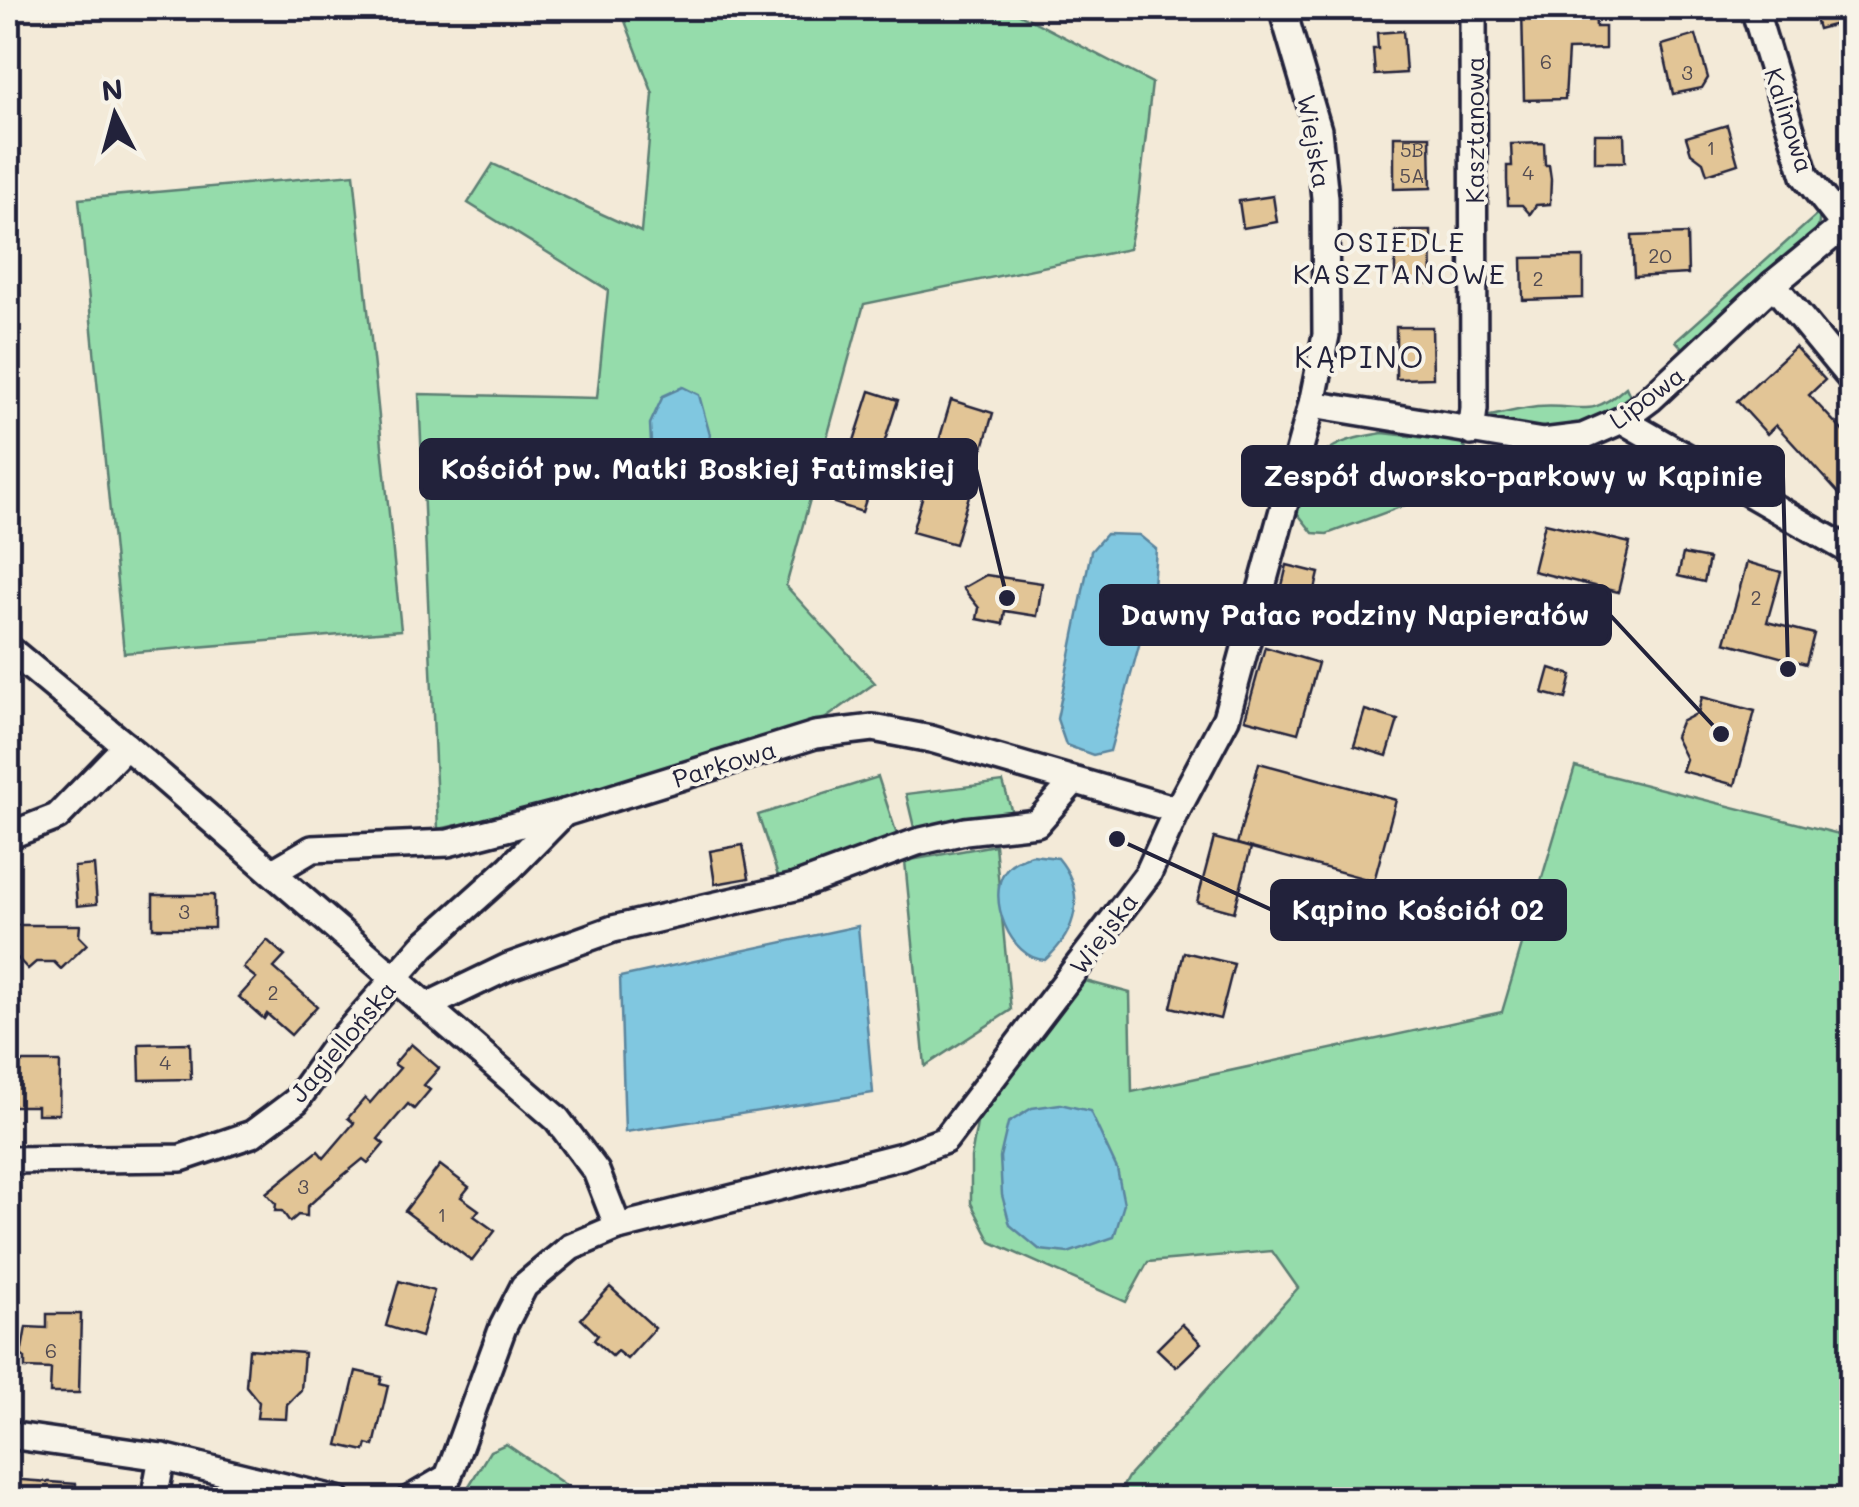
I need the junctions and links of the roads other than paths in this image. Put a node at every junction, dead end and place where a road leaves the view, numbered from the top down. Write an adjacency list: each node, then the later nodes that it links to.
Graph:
1 (1282, 8): 7 (street, Wiejska)
2 (1473, 8): 9 (street, Kasztanowa)
3 (1754, 8): 4 (street, Kalinowa)
4 (1847, 221): 5 (street, Lipowa)
5 (1772, 284): 6 (street); 8 (street, Lipowa)
6 (1852, 380)
7 (1312, 404): 9 (street, Lipowa); 14 (street, Wiejska)
8 (1622, 420): 9 (street, Lipowa); 10 (street)
9 (1471, 432)
10 (1852, 552)
11 (8, 648): 12 (street)
12 (126, 746): 16 (street); 17 (street)
13 (1073, 782): 14 (street, Parkowa); 15 (street, Parkowa); 19 (street)
14 (1177, 810): 21 (street, Wiejska)
15 (564, 813): 17 (street, Parkowa); 18 (street, Jagiellońska)
16 (8, 836)
17 (273, 872): 18 (street)
18 (394, 978): 19 (street); 20 (street, Jagiellońska)
19 (427, 1006): 21 (street)
20 (8, 1160)
21 (618, 1227): 26 (street, Wiejska)
22 (8, 1435): 23 (street)
23 (162, 1456): 24 (street); 25 (street)
24 (154, 1500)
25 (338, 1500)
26 (409, 1500)

